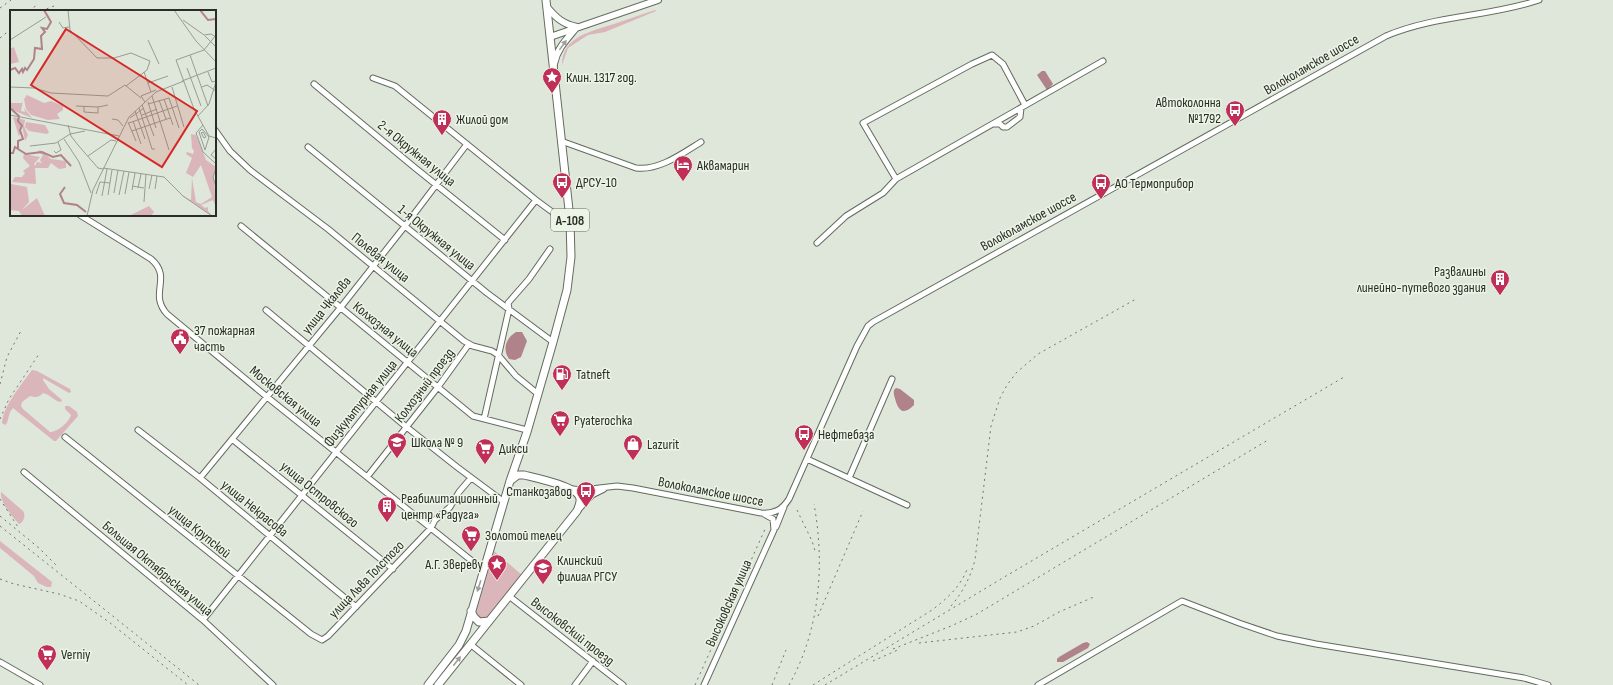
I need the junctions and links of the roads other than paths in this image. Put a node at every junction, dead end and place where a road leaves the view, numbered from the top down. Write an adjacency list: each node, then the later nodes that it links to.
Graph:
1 (658, 0): 4 (main road)
2 (1539, 0): 50 (street, Волоколамское шоссе)
3 (546, 3): 4 (main road); 5 (highway, А-108)
4 (577, 27): 5 (main road); 7 (main road, one-way to 4)
5 (550, 37): 7 (highway, А-108)
6 (1103, 61): 10 (street)
7 (553, 65): 13 (highway, А-108)
8 (373, 78): 15 (street)
9 (314, 84): 18 (street, 2-я Окружная улица)
10 (1023, 106): 11 (street); 11 (street); 17 (street)
11 (992, 124): 17 (street)
12 (216, 131): 27 (street, Полевая улица)
13 (561, 141): 14 (street); 21 (highway, А-108)
14 (701, 142)
15 (467, 144): 18 (street, улица Чкалова); 19 (street)
16 (308, 147): 23 (street, 1-я Окружная улица)
17 (896, 179): 25 (street)
18 (436, 185): 23 (street, улица Чкалова); 24 (street, 2-я Окружная улица)
19 (536, 200): 21 (street); 24 (street, Физкультурная улица)
20 (82, 216): 41 (street, Московская улица)
21 (570, 219): 33 (highway, А-108)
22 (241, 226): 29 (street, Колхозная улица)
23 (405, 226): 27 (street, улица Чкалова); 28 (street, 1-я Окружная улица)
24 (505, 240): 28 (street, Физкультурная улица)
25 (817, 243)
26 (550, 249): 30 (street)
27 (372, 266): 29 (street, улица Чкалова); 32 (street, Полевая улица)
28 (473, 281): 30 (street, 1-я Окружная улица); 32 (street, Физкультурная улица)
29 (341, 307): 35 (street, улица Чкалова); 37 (street, Колхозная улица)
30 (509, 309): 33 (street, 1-я Окружная улица); 36 (street)
31 (266, 310): 35 (street)
32 (440, 321): 34 (street, Полевая улица); 37 (street, Физкультурная улица)
33 (553, 342): 40 (highway, А-108)
34 (469, 344): 36 (street, Полевая улица); 39 (street, Колхозный проезд)
35 (309, 345): 41 (street, улица Чкалова); 42 (street)
36 (498, 355): 40 (street, Полевая улица); 43 (street)
37 (408, 363): 39 (street, Колхозная улица); 42 (street, Физкультурная улица)
38 (892, 380): 57 (street)
39 (438, 387): 43 (street, Колхозная улица); 44 (street, Колхозный проезд)
40 (538, 394): 46 (highway, А-108)
41 (267, 396): 48 (street, улица Чкалова); 49 (street, Московская улица)
42 (376, 402): 44 (street); 49 (street, Физкультурная улица)
43 (484, 419): 46 (street, Колхозная улица)
44 (406, 428): 54 (street, Колхозный проезд); 56 (street)
45 (138, 430): 55 (street, улица Некрасова)
46 (527, 430): 51 (highway, А-108)
47 (65, 437): 72 (street, улица Крупской)
48 (232, 439): 55 (street, улица Чкалова); 61 (street, улица Островского)
49 (336, 452): 54 (street, Московская улица); 61 (street, Физкультурная улица)
50 (807, 459): 57 (street); 64 (street, Волоколамское шоссе)
51 (516, 462): 53 (highway); 58 (highway, А-108)
52 (24, 472): 76 (street, Большая Октябрьская улица)
53 (524, 475): 58 (highway); 60 (highway)
54 (367, 477): 67 (street, Московская улица)
55 (200, 478): 69 (street, улица Некрасова)
56 (472, 478): 62 (street); 67 (street, улица Льва Толстого)
57 (849, 478): 63 (street)
58 (510, 481): 62 (highway, А-108)
59 (617, 486): 60 (street, Волоколамское шоссе); 65 (street, Волоколамское шоссе); 66 (street, Волоколамское шоссе)
60 (568, 488): 65 (highway)
61 (302, 495): 69 (street, Физкультурная улица); 71 (street, улица Островского)
62 (504, 502): 70 (highway, А-108)
63 (907, 505)
64 (784, 506): 66 (street, Волоколамское шоссе); 68 (street, Высоковская улица)
65 (577, 511): 73 (highway)
66 (761, 513): 68 (street)
67 (430, 528): 70 (street, Московская улица); 71 (street, улица Льва Толстого)
68 (774, 530): 89 (street, Высоковская улица)
69 (270, 535): 72 (street, Физкультурная улица); 74 (street, улица Некрасова)
70 (486, 566): 75 (highway, А-108, one-way to 75)
71 (393, 569): 74 (street, улица Льва Толстого)
72 (237, 576): 76 (street, Физкультурная улица); 78 (street, улица Крупской)
73 (509, 596): 77 (highway); 81 (street, Высоковский проезд)
74 (356, 607): 78 (street, улица Льва Толстого)
75 (472, 611): 77 (highway); 84 (highway, А-108)
76 (203, 620): 83 (street, Большая Октябрьская улица)
77 (489, 621): 79 (highway)
78 (322, 640)
79 (470, 644): 85 (highway, one-way to 79); 86 (street)
80 (0, 662): 82 (street)
81 (593, 662): 87 (street); 88 (street, Высоковский проезд)
82 (40, 685)
83 (273, 685)
84 (428, 685)
85 (438, 685)
86 (521, 685)
87 (575, 685)
88 (623, 685)
89 (704, 685)
90 (1038, 685): 91 (street)
91 (1548, 685)

